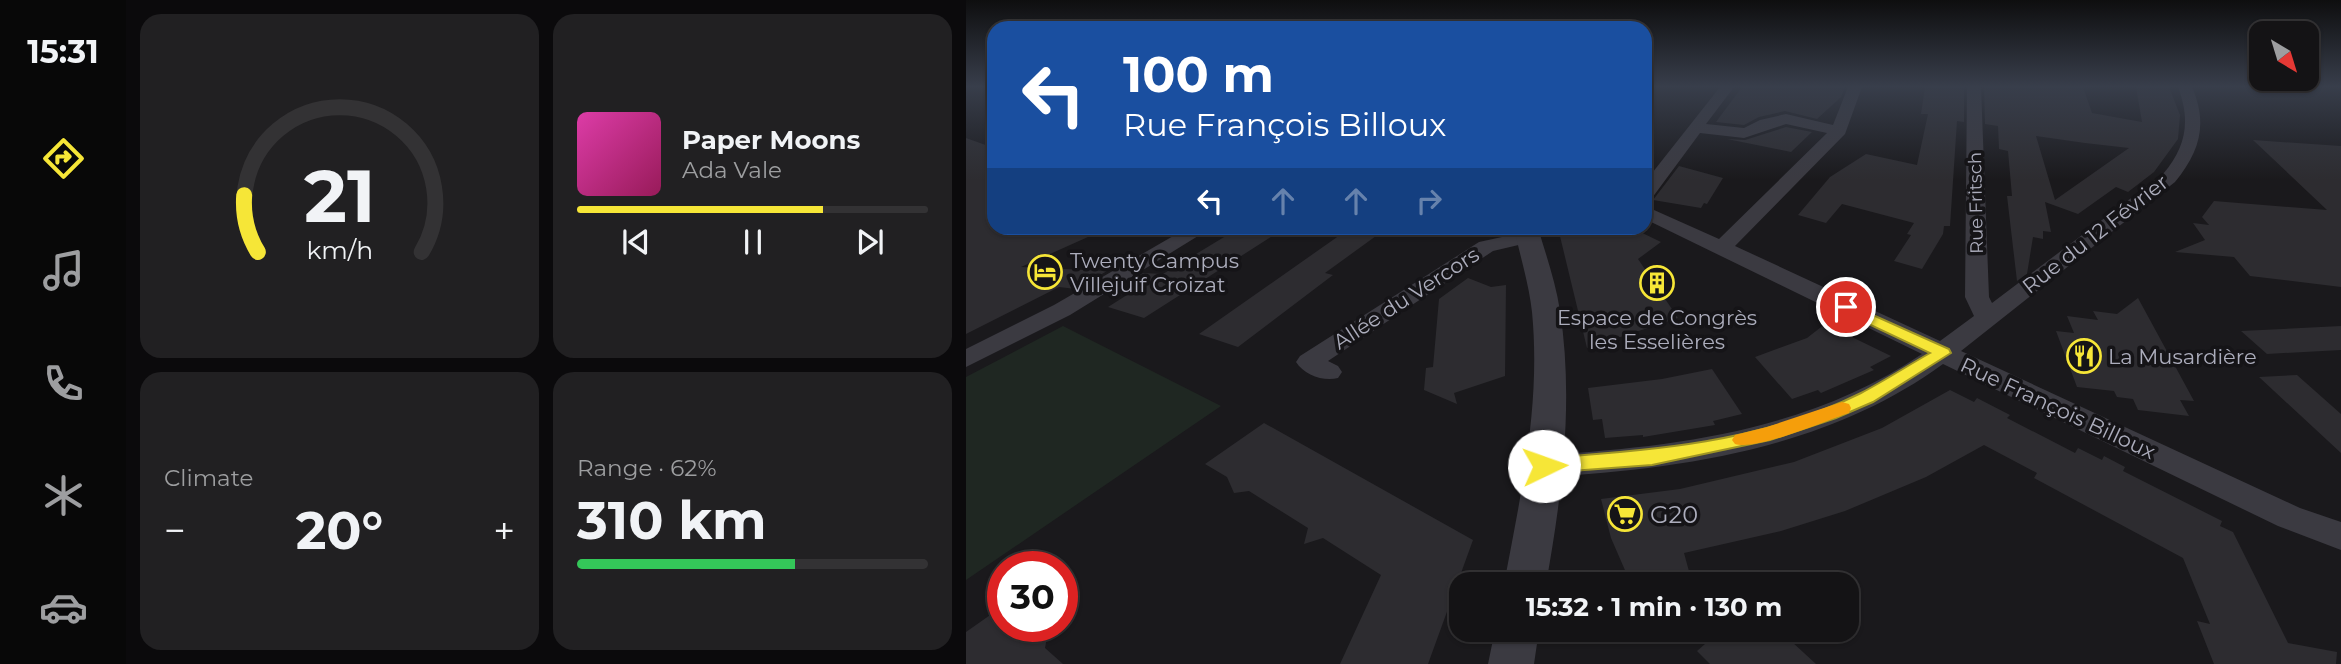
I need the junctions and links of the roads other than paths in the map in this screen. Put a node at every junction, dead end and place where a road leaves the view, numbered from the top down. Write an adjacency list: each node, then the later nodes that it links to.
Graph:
1 (1703, 118): 5 (street)
2 (1844, 118): 6 (street)
3 (1974, 118): 13 (street, Rue Fritsch)
4 (2194, 118): 13 (street, Rue du 12 Février)
5 (1695, 128): 6 (street); 7 (street)
6 (1839, 131): 12 (street)
7 (1652, 185)
8 (1652, 215): 12 (street, Rue François Billoux)
9 (1189, 235): 15 (street)
10 (1518, 235): 16 (street, Allée du Vercors)
11 (1528, 235): 17 (street)
12 (1721, 248): 14 (street, Rue François Billoux)
13 (1987, 318): 14 (street, Rue du 12 Février)
14 (1943, 353): 17 (street, Rue du 12 Février); 18 (street, Rue François Billoux)
15 (966, 359)
16 (1329, 372)
17 (1544, 466): 19 (street)
18 (2331, 533)
19 (1527, 572)
20 (1515, 642): 21 (street)
21 (1511, 664)

